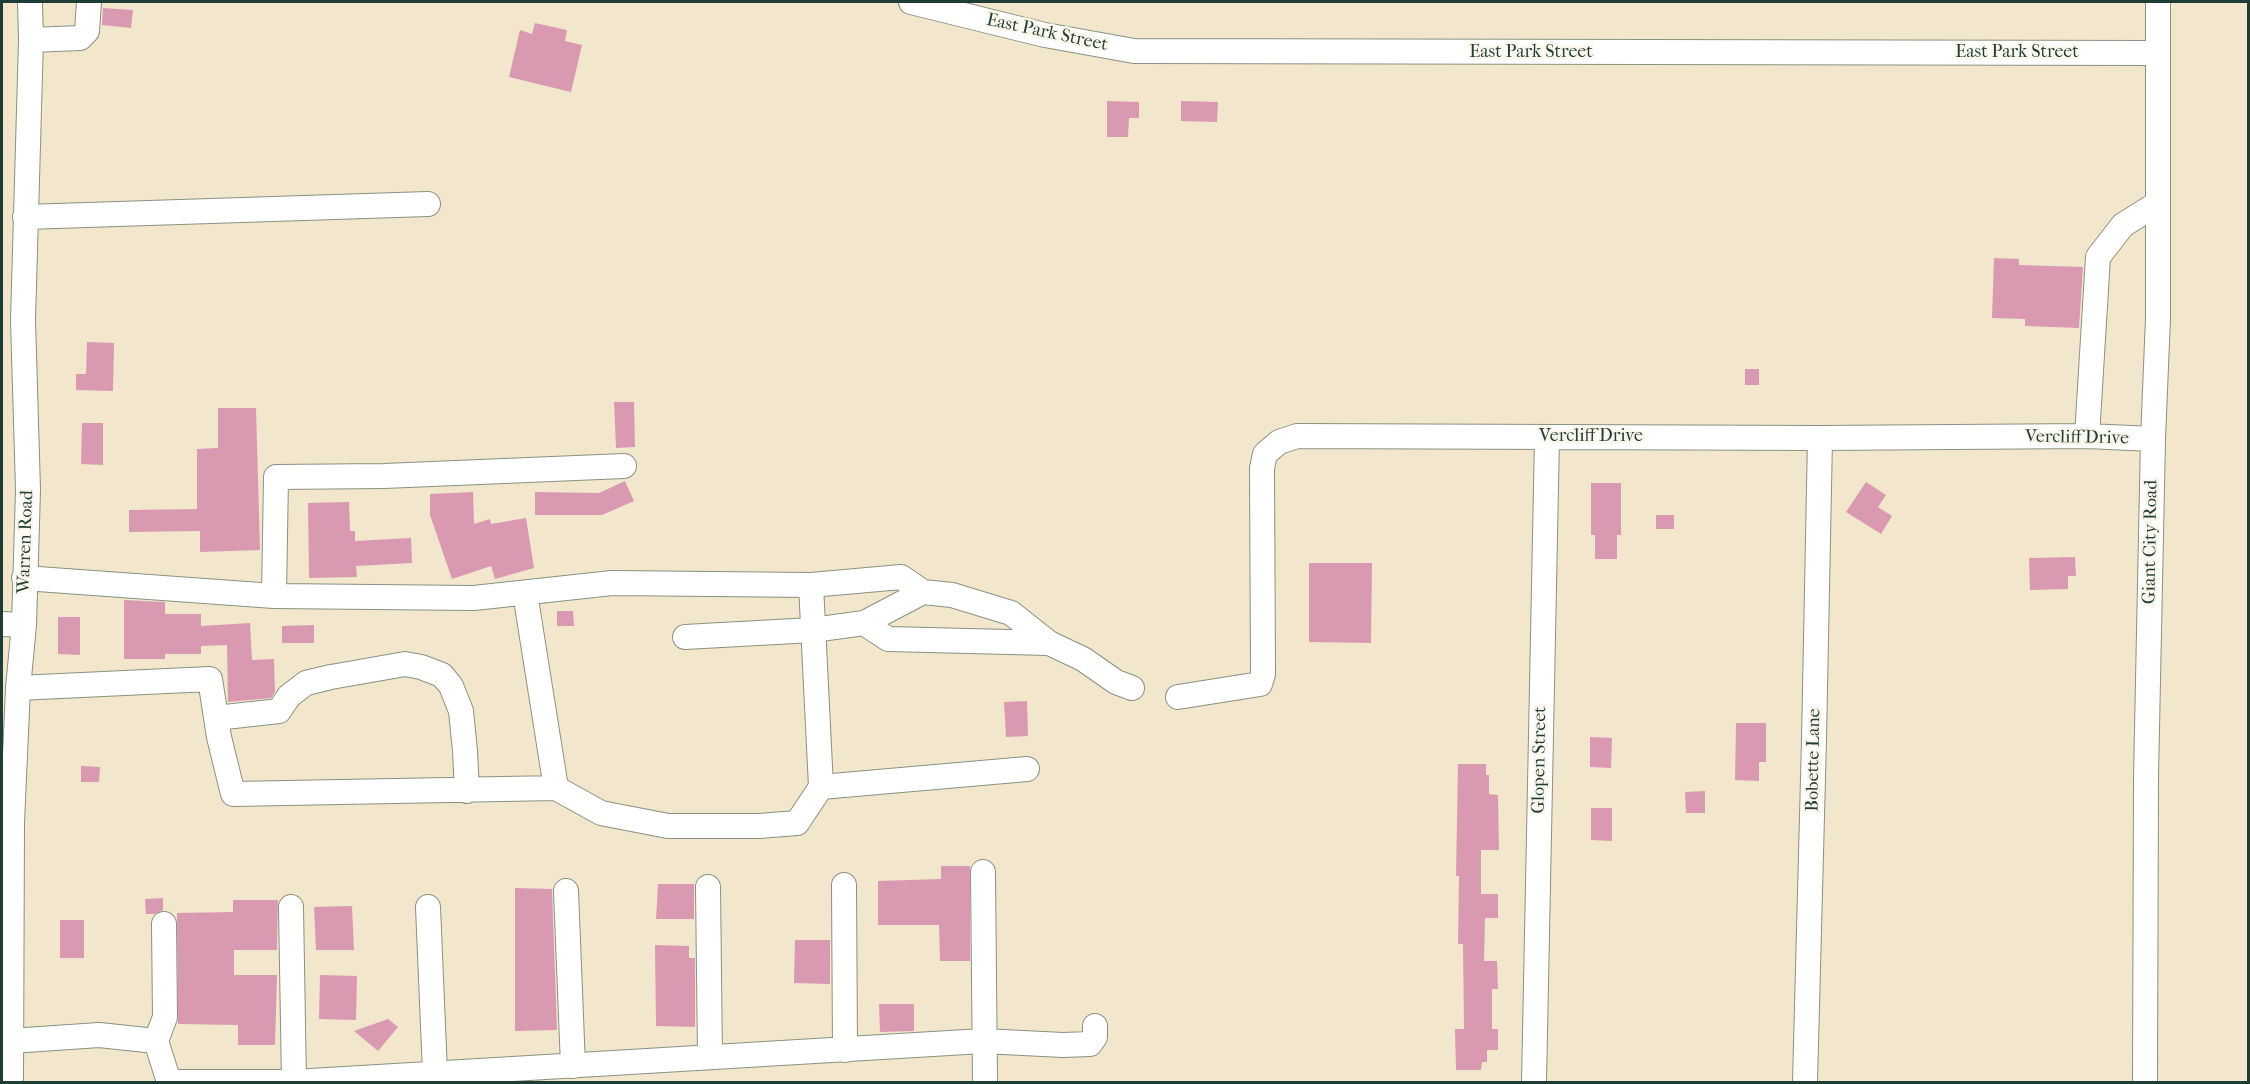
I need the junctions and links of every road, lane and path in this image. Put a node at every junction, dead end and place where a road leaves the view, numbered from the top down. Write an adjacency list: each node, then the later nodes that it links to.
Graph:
1 (30, 2): 5 (street, Warren Road)
2 (89, 2): 5 (street)
3 (911, 2): 6 (street, East Park Street)
4 (2158, 2): 6 (street, Giant City Road)
5 (31, 39): 9 (street, Warren Road)
6 (2157, 53): 7 (street, Giant City Road)
7 (2158, 203): 10 (street); 13 (street, Giant City Road)
8 (428, 204): 9 (street)
9 (25, 217): 15 (street, Warren Road)
10 (2087, 436): 12 (street, Vercliff Drive); 13 (street, Vercliff Drive)
11 (1547, 437): 12 (street, Vercliff Drive); 27 (street, Vercliff Drive); 52 (street, Glopen Street)
12 (1820, 438): 53 (street, Bobette Lane)
13 (2153, 439): 54 (street, Giant City Road)
14 (624, 465): 19 (street)
15 (24, 578): 19 (street); 21 (street, Warren Road)
16 (811, 585): 17 (street); 18 (street); 22 (street)
17 (923, 592): 20 (street); 24 (street)
18 (525, 593): 19 (street); 31 (street)
19 (274, 596)
20 (864, 623): 22 (street); 24 (street)
21 (13, 625): 25 (street, Warren Road)
22 (813, 630): 23 (street); 30 (street)
23 (685, 637)
24 (1049, 643): 26 (street)
25 (18, 688): 28 (street); 33 (street, Warren Road)
26 (1132, 688)
27 (1179, 697)
28 (216, 718): 32 (street); 32 (street)
29 (1027, 769): 30 (street)
30 (820, 787): 31 (street)
31 (556, 788): 32 (street)
32 (466, 791)
33 (7, 823): 42 (street, Warren Road)
34 (982, 872): 44 (street)
35 (844, 885): 45 (street)
36 (708, 887): 46 (street)
37 (566, 891): 47 (street)
38 (291, 907): 49 (street)
39 (428, 907): 48 (street)
40 (164, 924): 43 (street)
41 (1095, 1026): 44 (street)
42 (12, 1041): 43 (street); 50 (street, Warren Road)
43 (156, 1041): 49 (street)
44 (983, 1041): 45 (street); 51 (street)
45 (845, 1050): 46 (street)
46 (710, 1057): 47 (street)
47 (573, 1066): 48 (street)
48 (435, 1072): 49 (street)
49 (294, 1082)
50 (11, 1083)
51 (985, 1083)
52 (1534, 1083)
53 (1805, 1083)
54 (2145, 1083)

